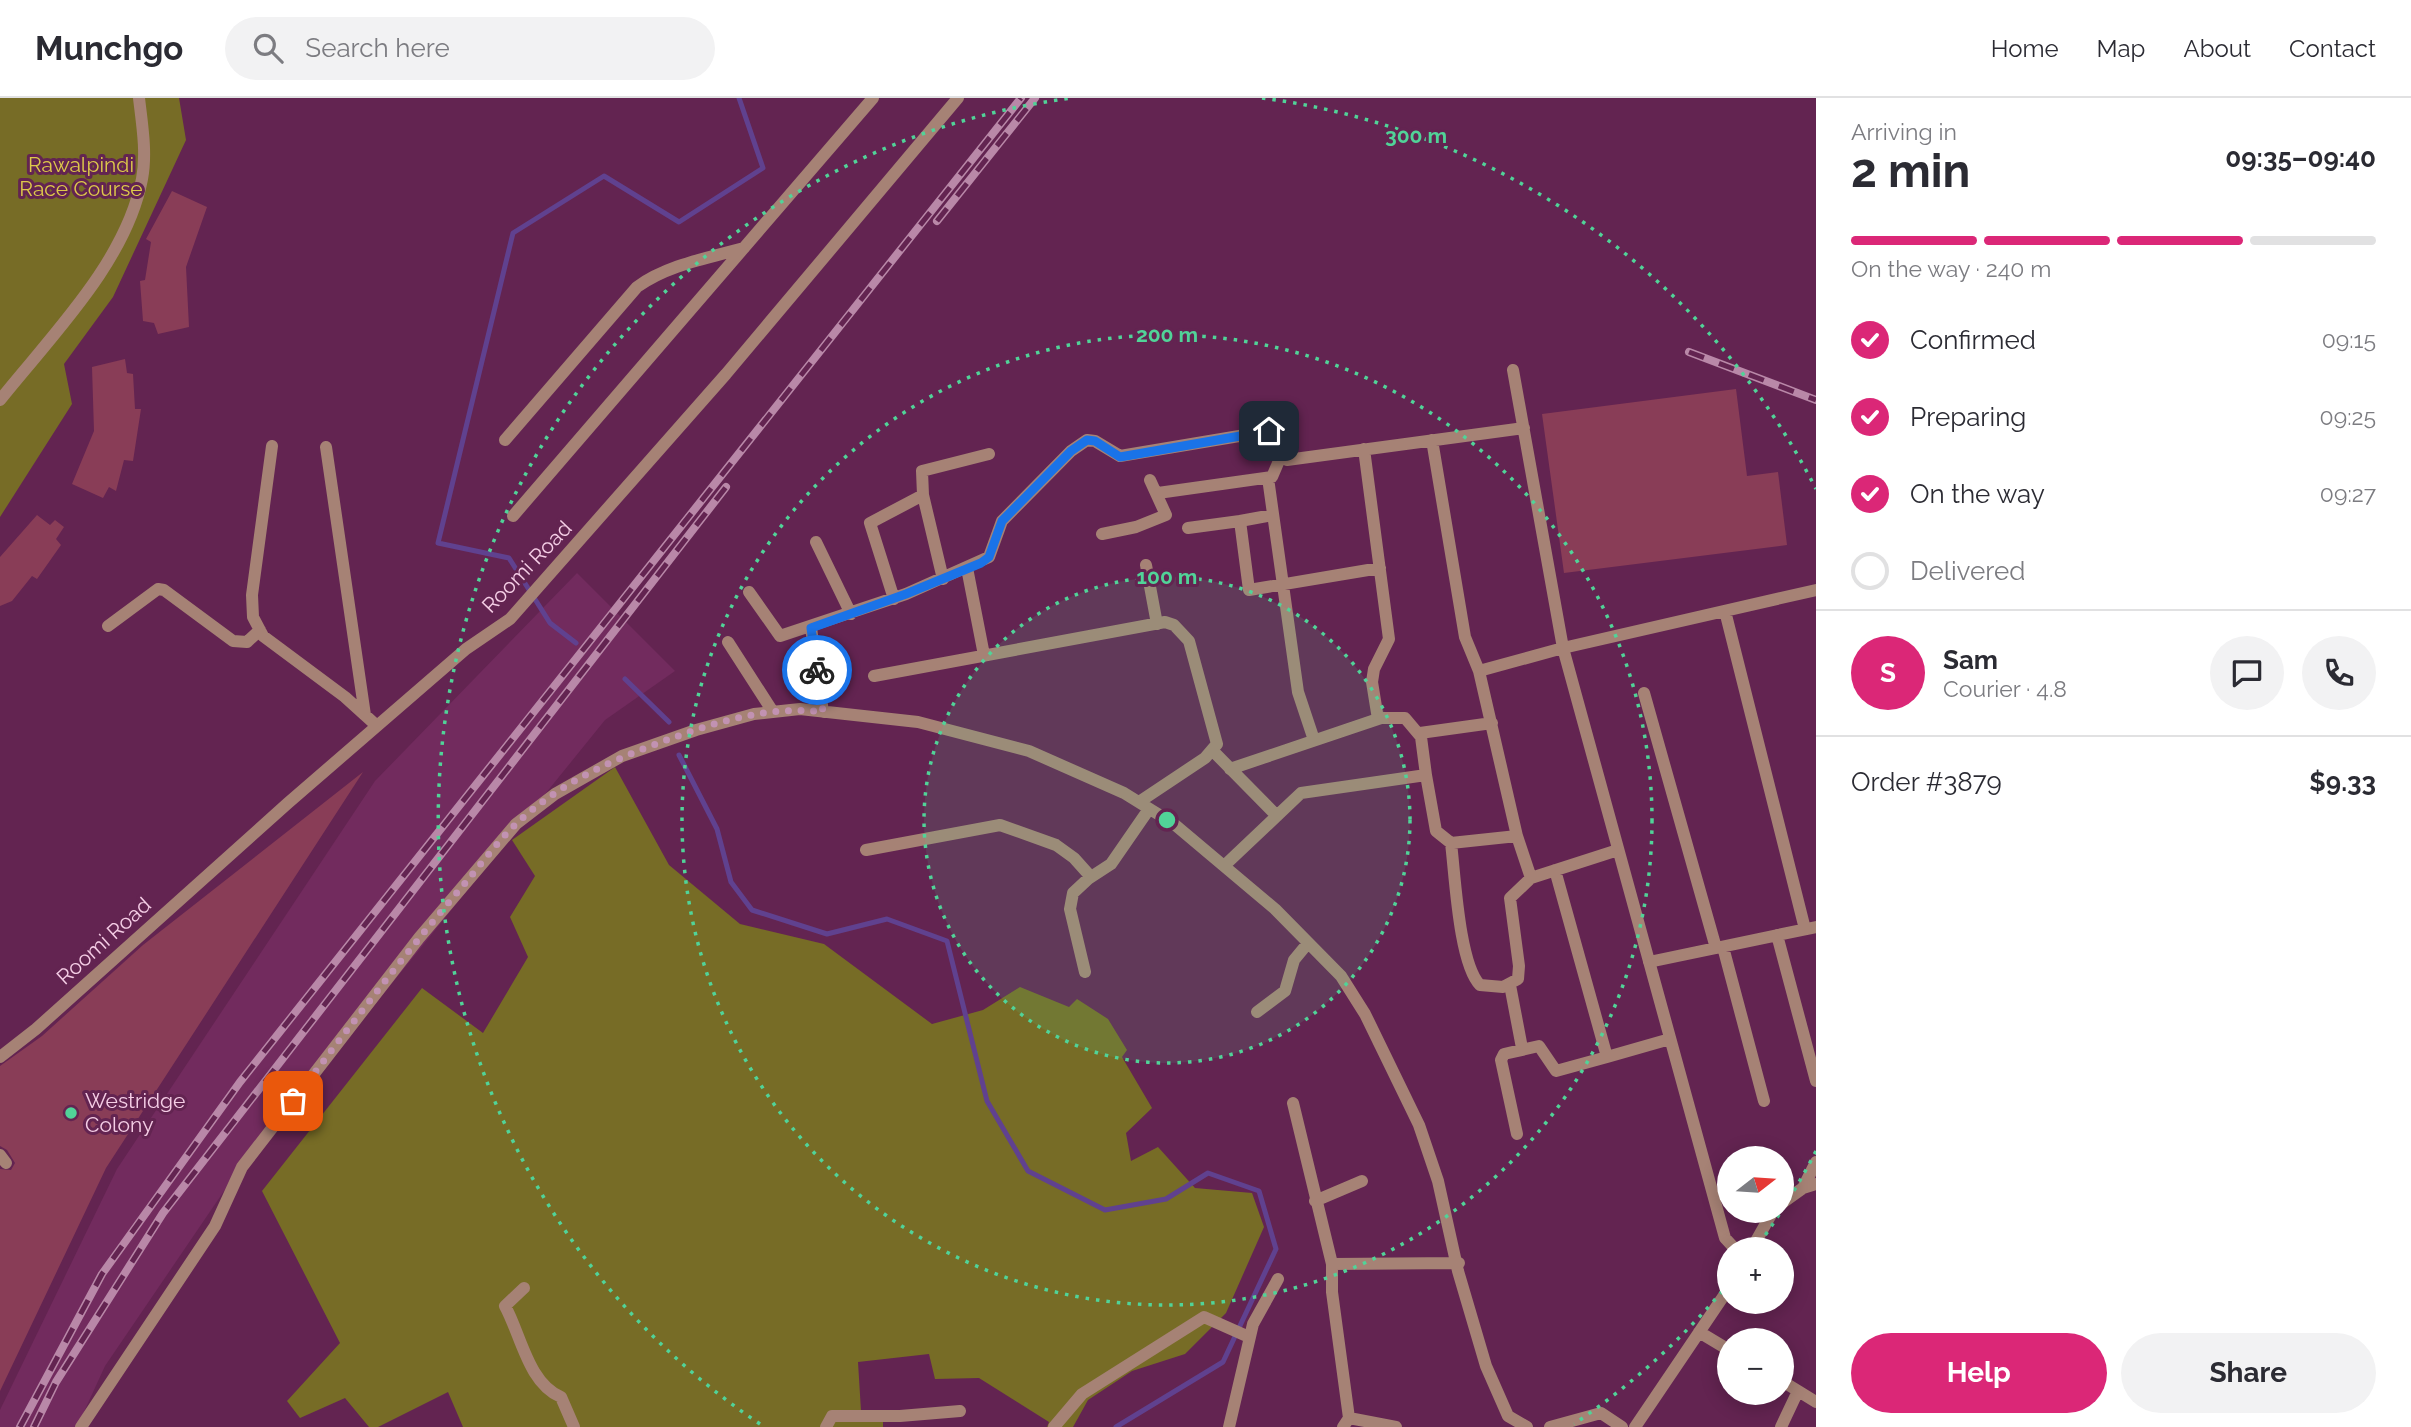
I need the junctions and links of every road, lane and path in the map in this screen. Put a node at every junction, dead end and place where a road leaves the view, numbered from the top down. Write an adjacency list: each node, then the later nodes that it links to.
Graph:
1 (139, 98): 6 (street)
2 (873, 98): 4 (street)
3 (958, 98): 50 (street, Roomi Road)
4 (744, 248): 8 (street); 20 (street)
5 (1513, 370): 7 (street)
6 (0, 400)
7 (1524, 428): 9 (street); 40 (street)
8 (505, 440)
9 (1432, 440): 12 (street); 42 (street)
10 (272, 446): 38 (street)
11 (326, 447): 47 (street)
12 (1364, 449): 14 (street); 27 (street)
13 (989, 454): 18 (street)
14 (1282, 456): 15 (street); 26 (street)
15 (1268, 478): 17 (street); 19 (street)
16 (1150, 480): 17 (street)
17 (1158, 493): 23 (street)
18 (923, 495): 28 (street); 32 (street)
19 (1273, 515): 21 (street); 29 (street)
20 (513, 516)
21 (1240, 521): 22 (street); 29 (street)
22 (1188, 528)
23 (1102, 534)
24 (816, 542): 34 (street)
25 (1146, 565): 35 (street)
26 (967, 568): 28 (street); 41 (street)
27 (1380, 568): 29 (street); 48 (street)
28 (943, 579): 32 (street)
29 (1284, 584): 52 (street)
30 (1816, 590): 33 (street)
31 (749, 592): 37 (street)
32 (894, 599): 34 (street)
33 (1725, 611): 40 (street); 66 (street)
34 (851, 614): 37 (street)
35 (1157, 624): 41 (street); 53 (street)
36 (108, 626): 38 (street)
37 (811, 628): 46 (street)
38 (260, 630): 47 (street)
39 (728, 642): 45 (street)
40 (1563, 648): 42 (street); 61 (street)
41 (984, 655): 43 (street)
42 (1479, 671): 49 (street)
43 (874, 676)
44 (1644, 693): 69 (street)
45 (773, 712): 46 (street); 101 (street)
46 (823, 712): 56 (street)
47 (365, 715): 50 (street)
48 (1378, 719): 51 (street); 52 (street)
49 (1492, 723): 51 (street); 58 (street)
50 (377, 726): 76 (street, Roomi Road)
51 (1420, 733): 55 (street)
52 (1314, 740): 54 (street)
53 (1213, 751): 54 (street); 56 (street)
54 (1230, 769): 57 (street)
55 (1426, 775): 57 (street); 59 (street)
56 (1144, 806): 62 (street); 64 (street)
57 (1277, 816): 62 (street)
58 (1517, 836): 59 (street); 65 (street)
59 (1451, 843): 72 (street)
60 (866, 850): 64 (street)
61 (1618, 850): 63 (street); 70 (street)
62 (1225, 865): 68 (street)
63 (1555, 870): 65 (street); 77 (street)
64 (1091, 877): 71 (street)
65 (1531, 878): 72 (street)
66 (1811, 928): 67 (street)
67 (1777, 935): 69 (street); 78 (street)
68 (1308, 943): 73 (street); 88 (street)
69 (1719, 947): 70 (street); 79 (street)
70 (1649, 962): 74 (street)
71 (1086, 972)
72 (1510, 985): 75 (street)
73 (1257, 1012)
74 (1670, 1039): 77 (street); 87 (street)
75 (1522, 1048): 77 (street); 81 (street)
76 (0, 1057)
77 (1607, 1057)
78 (1816, 1081)
79 (1764, 1101)
80 (1293, 1103): 86 (street)
81 (1517, 1134)
82 (1816, 1162): 84 (street)
83 (1362, 1181): 86 (street)
84 (1810, 1186): 85 (street)
85 (1794, 1196)
86 (1315, 1201): 89 (street)
87 (1725, 1237)
88 (1459, 1263): 89 (street); 107 (street)
89 (1332, 1264): 100 (street)
90 (1278, 1279): 94 (street)
91 (524, 1288): 102 (street)
92 (1717, 1306): 93 (street)
93 (1699, 1332): 95 (street); 110 (street)
94 (1249, 1337): 104 (street); 105 (street)
95 (1717, 1343)
96 (1794, 1388): 97 (street)
97 (1798, 1391): 98 (street); 111 (street)
98 (1816, 1402)
99 (960, 1411): 103 (street)
100 (1346, 1422): 106 (street)
101 (81, 1427)
102 (574, 1427)
103 (826, 1427)
104 (1054, 1427)
105 (1229, 1427)
106 (1396, 1427)
107 (1527, 1427)
108 (1550, 1427): 109 (street)
109 (1622, 1427)
110 (1635, 1427)
111 (1781, 1427)

